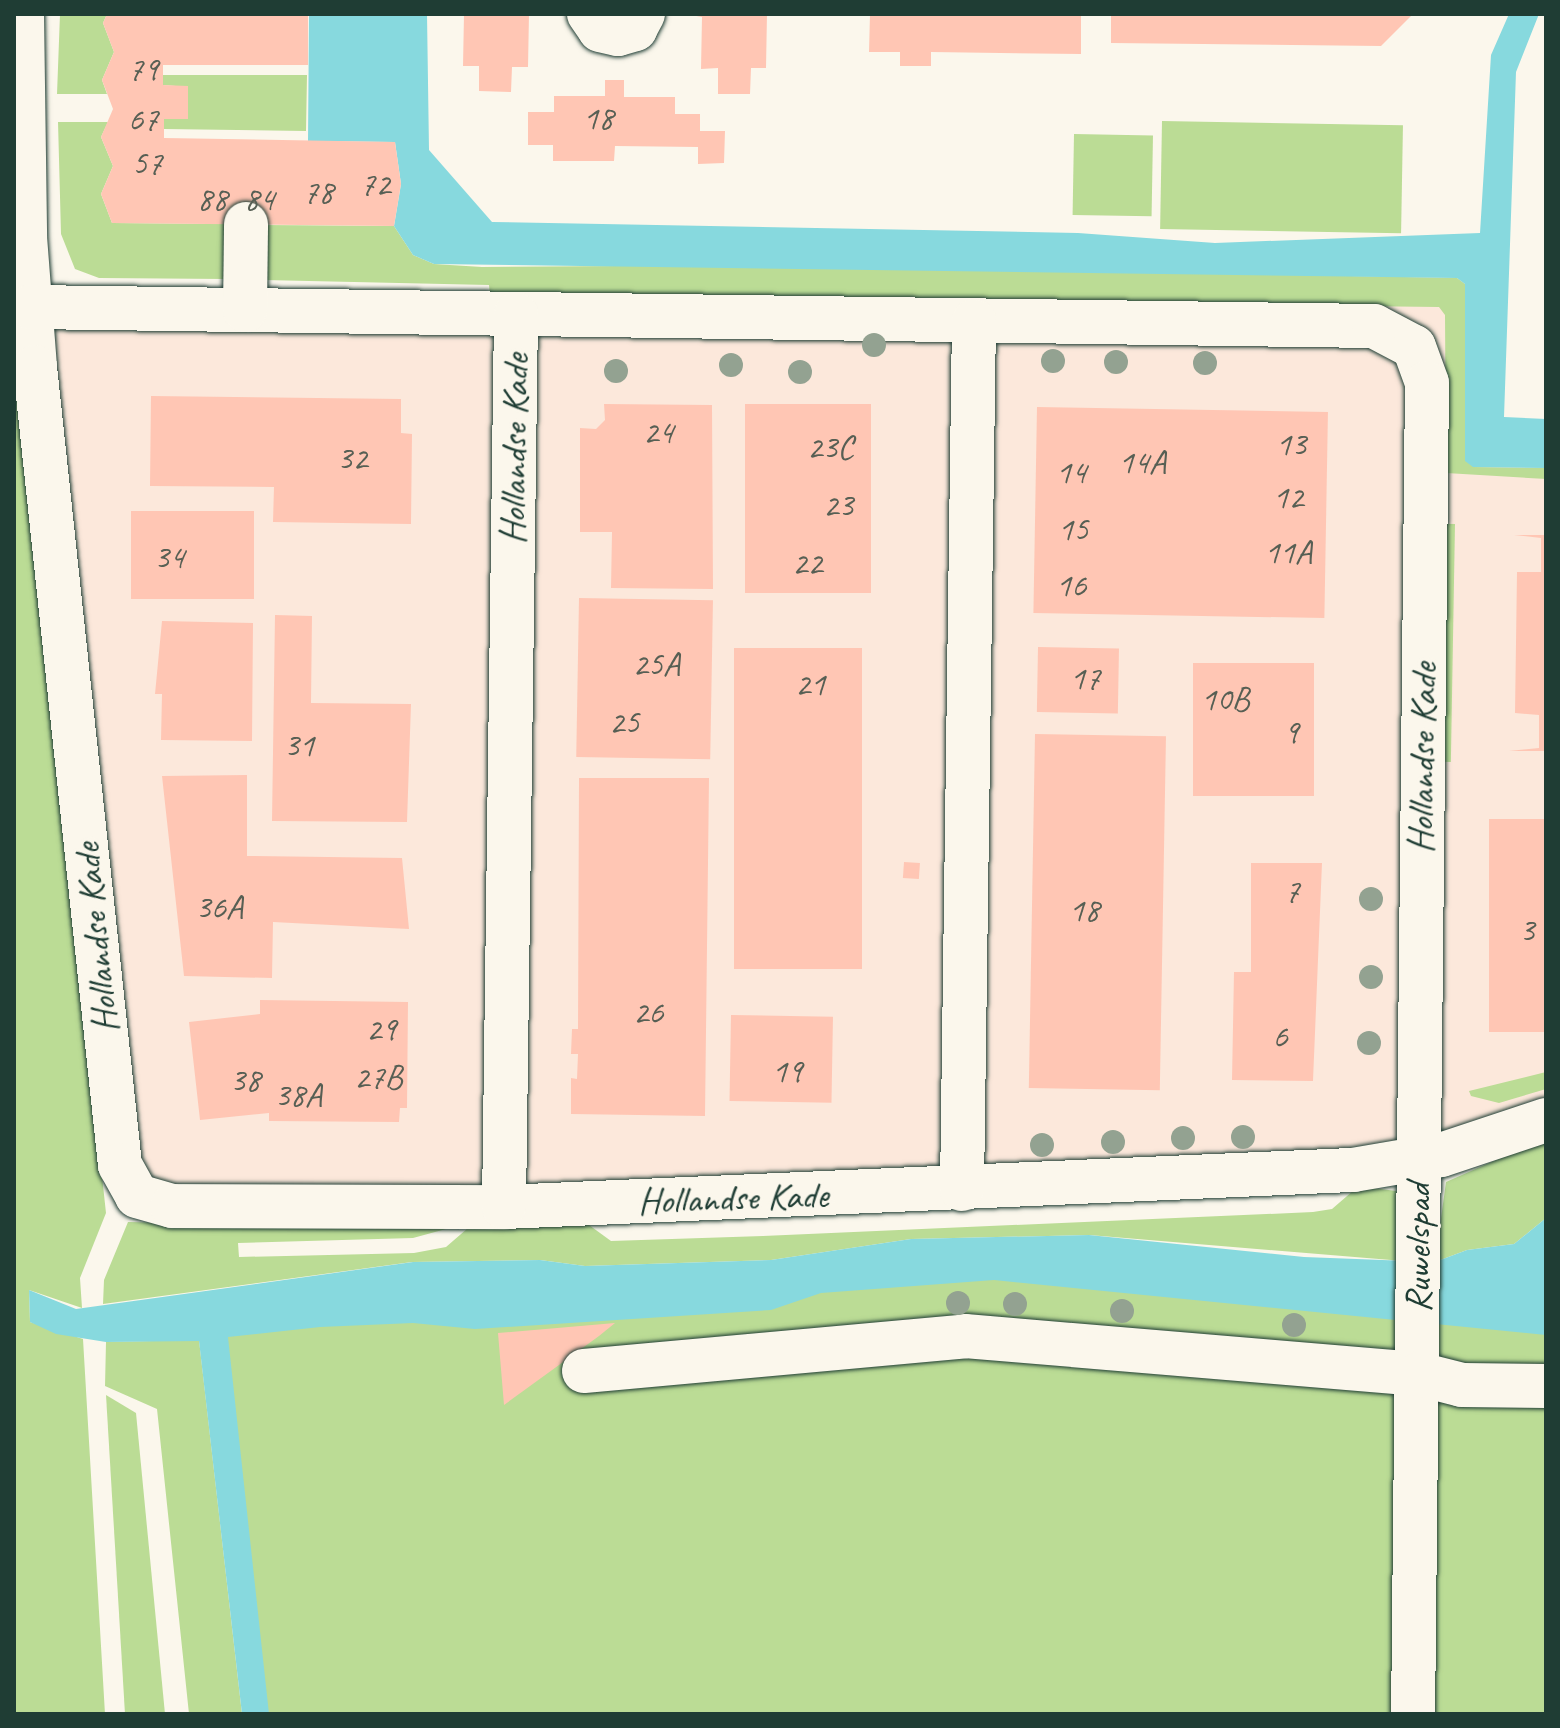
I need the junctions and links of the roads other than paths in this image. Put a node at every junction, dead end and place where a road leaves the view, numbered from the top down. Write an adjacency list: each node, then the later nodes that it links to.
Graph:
1 (22, 14): 5 (street, Hollandse Kade)
2 (589, 14): 3 (street)
3 (643, 14)
4 (246, 224): 6 (street)
5 (30, 307): 6 (street, Hollandse Kade); 12 (street, Hollandse Kade)
6 (245, 310): 7 (street, Hollandse Kade)
7 (516, 314): 8 (street, Hollandse Kade); 12 (street, Hollandse Kade)
8 (974, 321): 10 (street, Hollandse Kade); 11 (street)
9 (1546, 1120): 10 (street, Ruwelspad)
10 (1417, 1161): 11 (street, Hollandse Kade); 14 (street, Ruwelspad)
11 (962, 1189): 12 (street, Hollandse Kade)
12 (504, 1207)
13 (584, 1371): 14 (street)
14 (1419, 1374): 15 (street); 16 (street, Ruwelspad)
15 (1546, 1386)
16 (1413, 1714)

